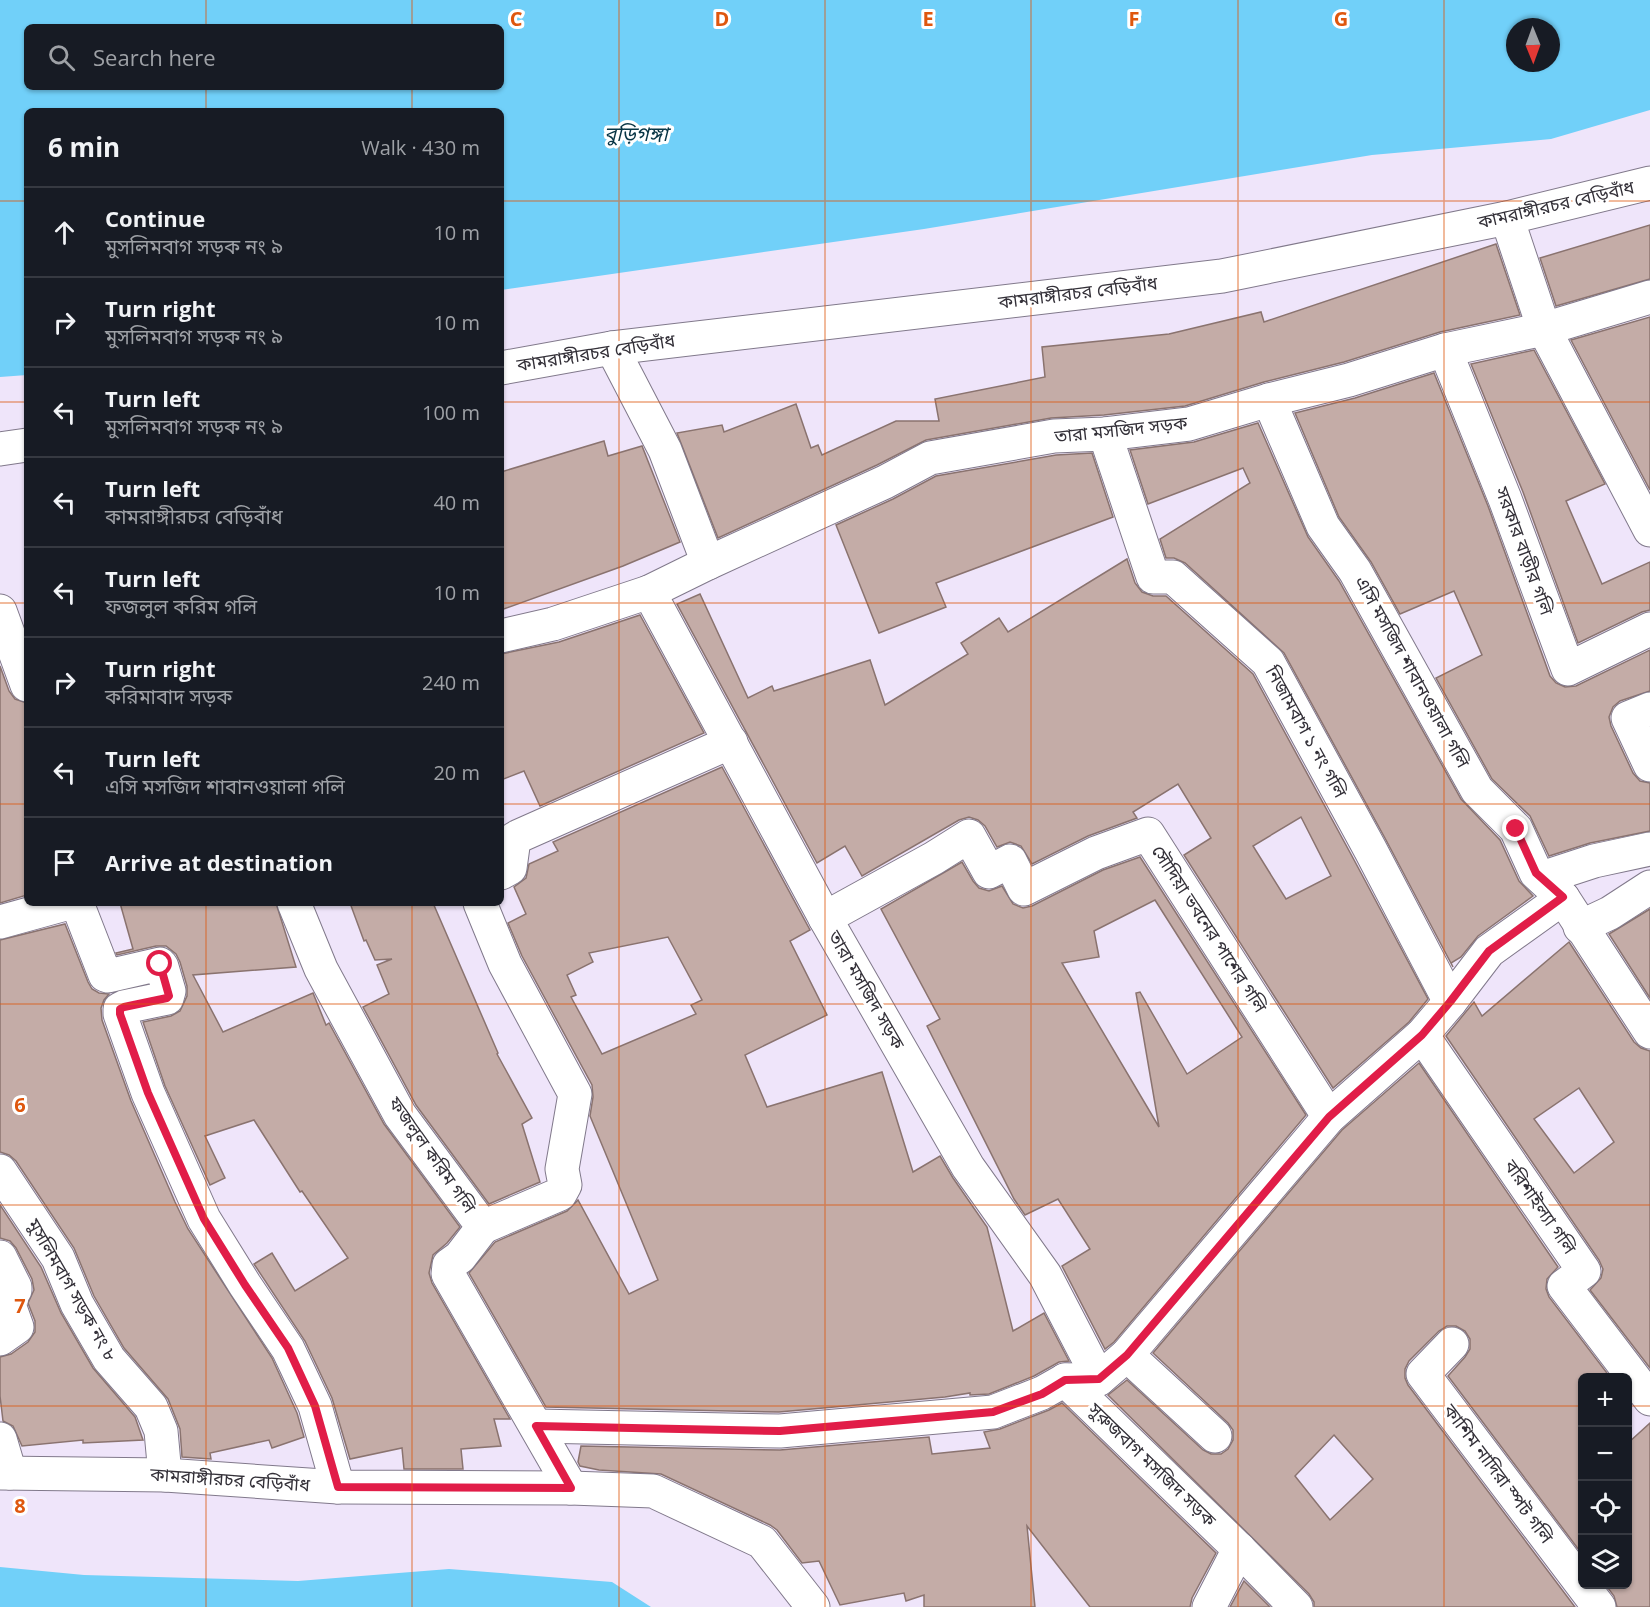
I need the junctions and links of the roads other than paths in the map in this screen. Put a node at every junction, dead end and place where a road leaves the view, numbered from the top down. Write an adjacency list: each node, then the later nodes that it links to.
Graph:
1 (1650, 183): 2 (street, কামরাঙ্গীরচর বেড়িবাঁধ)
2 (1506, 218): 4 (street); 5 (street, কামরাঙ্গীরচর বেড়িবাঁধ)
3 (1650, 297): 4 (street, তারা মসজিদ সড়ক)
4 (1544, 329): 6 (street, তারা মসজিদ সড়ক); 12 (street)
5 (612, 348): 7 (street, কামরাঙ্গীরচর বেড়িবাঁধ); 13 (street)
6 (1445, 350): 8 (street, তারা মসজিদ সড়ক); 16 (street, সরকার বাড়ীর গলি)
7 (504, 367)
8 (1269, 400): 9 (street, তারা মসজিদ সড়ক); 25 (street, এসি মসজিদ শাবানওয়ালা গলি)
9 (1105, 434): 13 (street, তারা মসজিদ সড়ক); 33 (street, নিজামবাগ ১ নং গলি)
10 (24, 445): 11 (street)
11 (0, 449)
12 (1650, 530)
13 (708, 563): 14 (street, তারা মসজিদ সড়ক)
14 (649, 592): 17 (street, তারা মসজিদ সড়ক); 20 (street, তারা মসজিদ সড়ক)
15 (0, 611): 18 (street)
16 (1650, 629)
17 (504, 635)
18 (24, 677)
19 (1650, 709): 21 (street)
20 (731, 742): 23 (street); 30 (street, তারা মসজিদ সড়ক)
21 (1650, 765)
22 (1650, 849): 25 (street)
23 (504, 871)
24 (1650, 887): 32 (street)
25 (1552, 888): 32 (street, এসি মসজিদ শাবানওয়ালা গলি); 33 (street)
26 (58, 906): 31 (street)
27 (78, 906): 51 (street)
28 (295, 906): 38 (street, ফজলুল করিম গলি)
29 (481, 906): 38 (street)
30 (825, 918): 36 (street, সৌদিয়া ভবনের পাশের গলি); 43 (street, তারা মসজিদ সড়ক)
31 (0, 922)
32 (1580, 927): 34 (street, এসি মসজিদ শাবানওয়ালা গলি)
33 (1450, 1002): 35 (street)
34 (1650, 1032)
35 (1422, 1035): 36 (street); 45 (street, বরিশাইল্যা গলি)
36 (1329, 1117): 42 (street)
37 (0, 1171): 50 (street, মুসলিমবাগ সড়ক নং ৮)
38 (483, 1227): 46 (street, ফজলুল করিম গলি)
39 (0, 1257): 40 (street)
40 (0, 1339)
41 (1452, 1344): 57 (street, কাশিম নাদিরা স্পট গলি)
42 (1127, 1355): 43 (street); 47 (street)
43 (1099, 1379): 44 (street)
44 (1065, 1380): 46 (street); 53 (street, সুরুজবাগ মসজিদ সড়ক)
45 (1650, 1398)
46 (536, 1426): 52 (street, ফজলুল করিম গলি)
47 (1215, 1436)
48 (0, 1439): 49 (street)
49 (5, 1473): 50 (street, কামরাঙ্গীরচর বেড়িবাঁধ)
50 (165, 1475): 51 (street, কামরাঙ্গীরচর বেড়িবাঁধ)
51 (338, 1487): 52 (street, কামরাঙ্গীরচর বেড়িবাঁধ)
52 (571, 1488): 54 (street, কামরাঙ্গীরচর বেড়িবাঁধ)
53 (1239, 1549): 55 (street); 56 (street, সুরুজবাগ মসজিদ সড়ক)
54 (813, 1607)
55 (1209, 1607)
56 (1296, 1607)
57 (1599, 1607)

